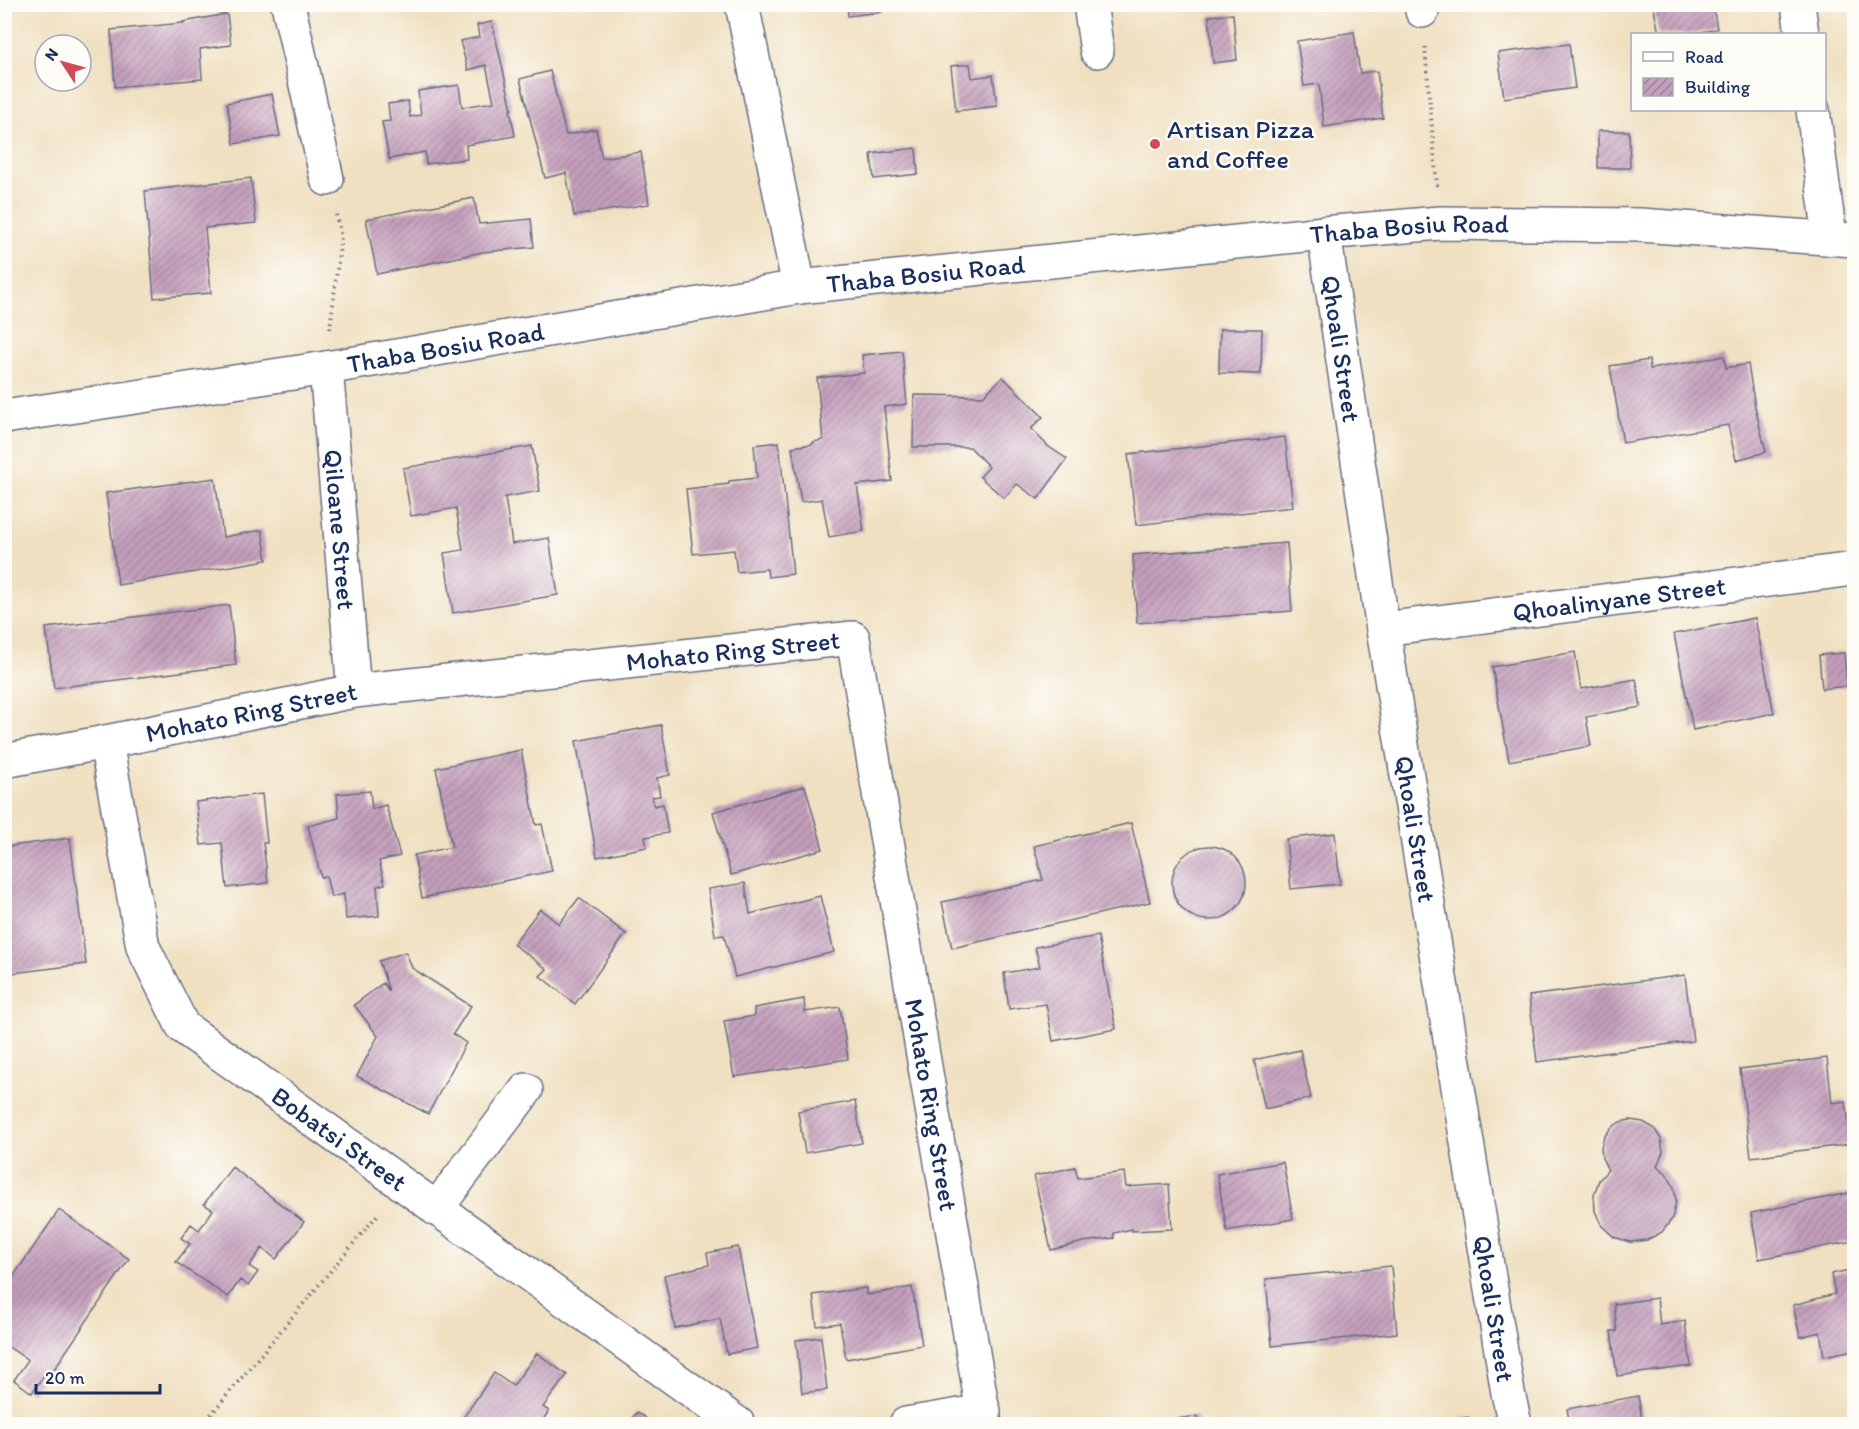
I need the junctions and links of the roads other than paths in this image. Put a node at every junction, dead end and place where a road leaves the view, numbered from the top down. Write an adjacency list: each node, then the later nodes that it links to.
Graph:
1 (288, 4): 8 (street)
2 (742, 4): 11 (street)
3 (1089, 4): 6 (street)
4 (1798, 4): 5 (street)
5 (1802, 33)
6 (1097, 51)
7 (1813, 111): 10 (street)
8 (327, 179)
9 (1324, 233): 10 (street, Thaba Bosiu Road); 11 (street, Thaba Bosiu Road); 15 (street, Qhoali Street)
10 (1842, 239)
11 (799, 287): 12 (street, Thaba Bosiu Road)
12 (326, 368): 13 (street, Thaba Bosiu Road); 16 (street, Qiloane Street)
13 (4, 417)
14 (1854, 569): 15 (street, Qhoalinyane Street)
15 (1383, 629): 24 (street, Qhoali Street)
16 (354, 691): 17 (street, Mohato Ring Street); 21 (street, Mohato Ring Street)
17 (106, 742): 18 (street, Mohato Ring Street); 20 (street, Bobatsi Street)
18 (4, 761)
19 (526, 1090): 20 (street)
20 (436, 1209): 22 (street, Bobatsi Street)
21 (984, 1418): 23 (street)
22 (738, 1425)
23 (906, 1425)
24 (1515, 1425)

